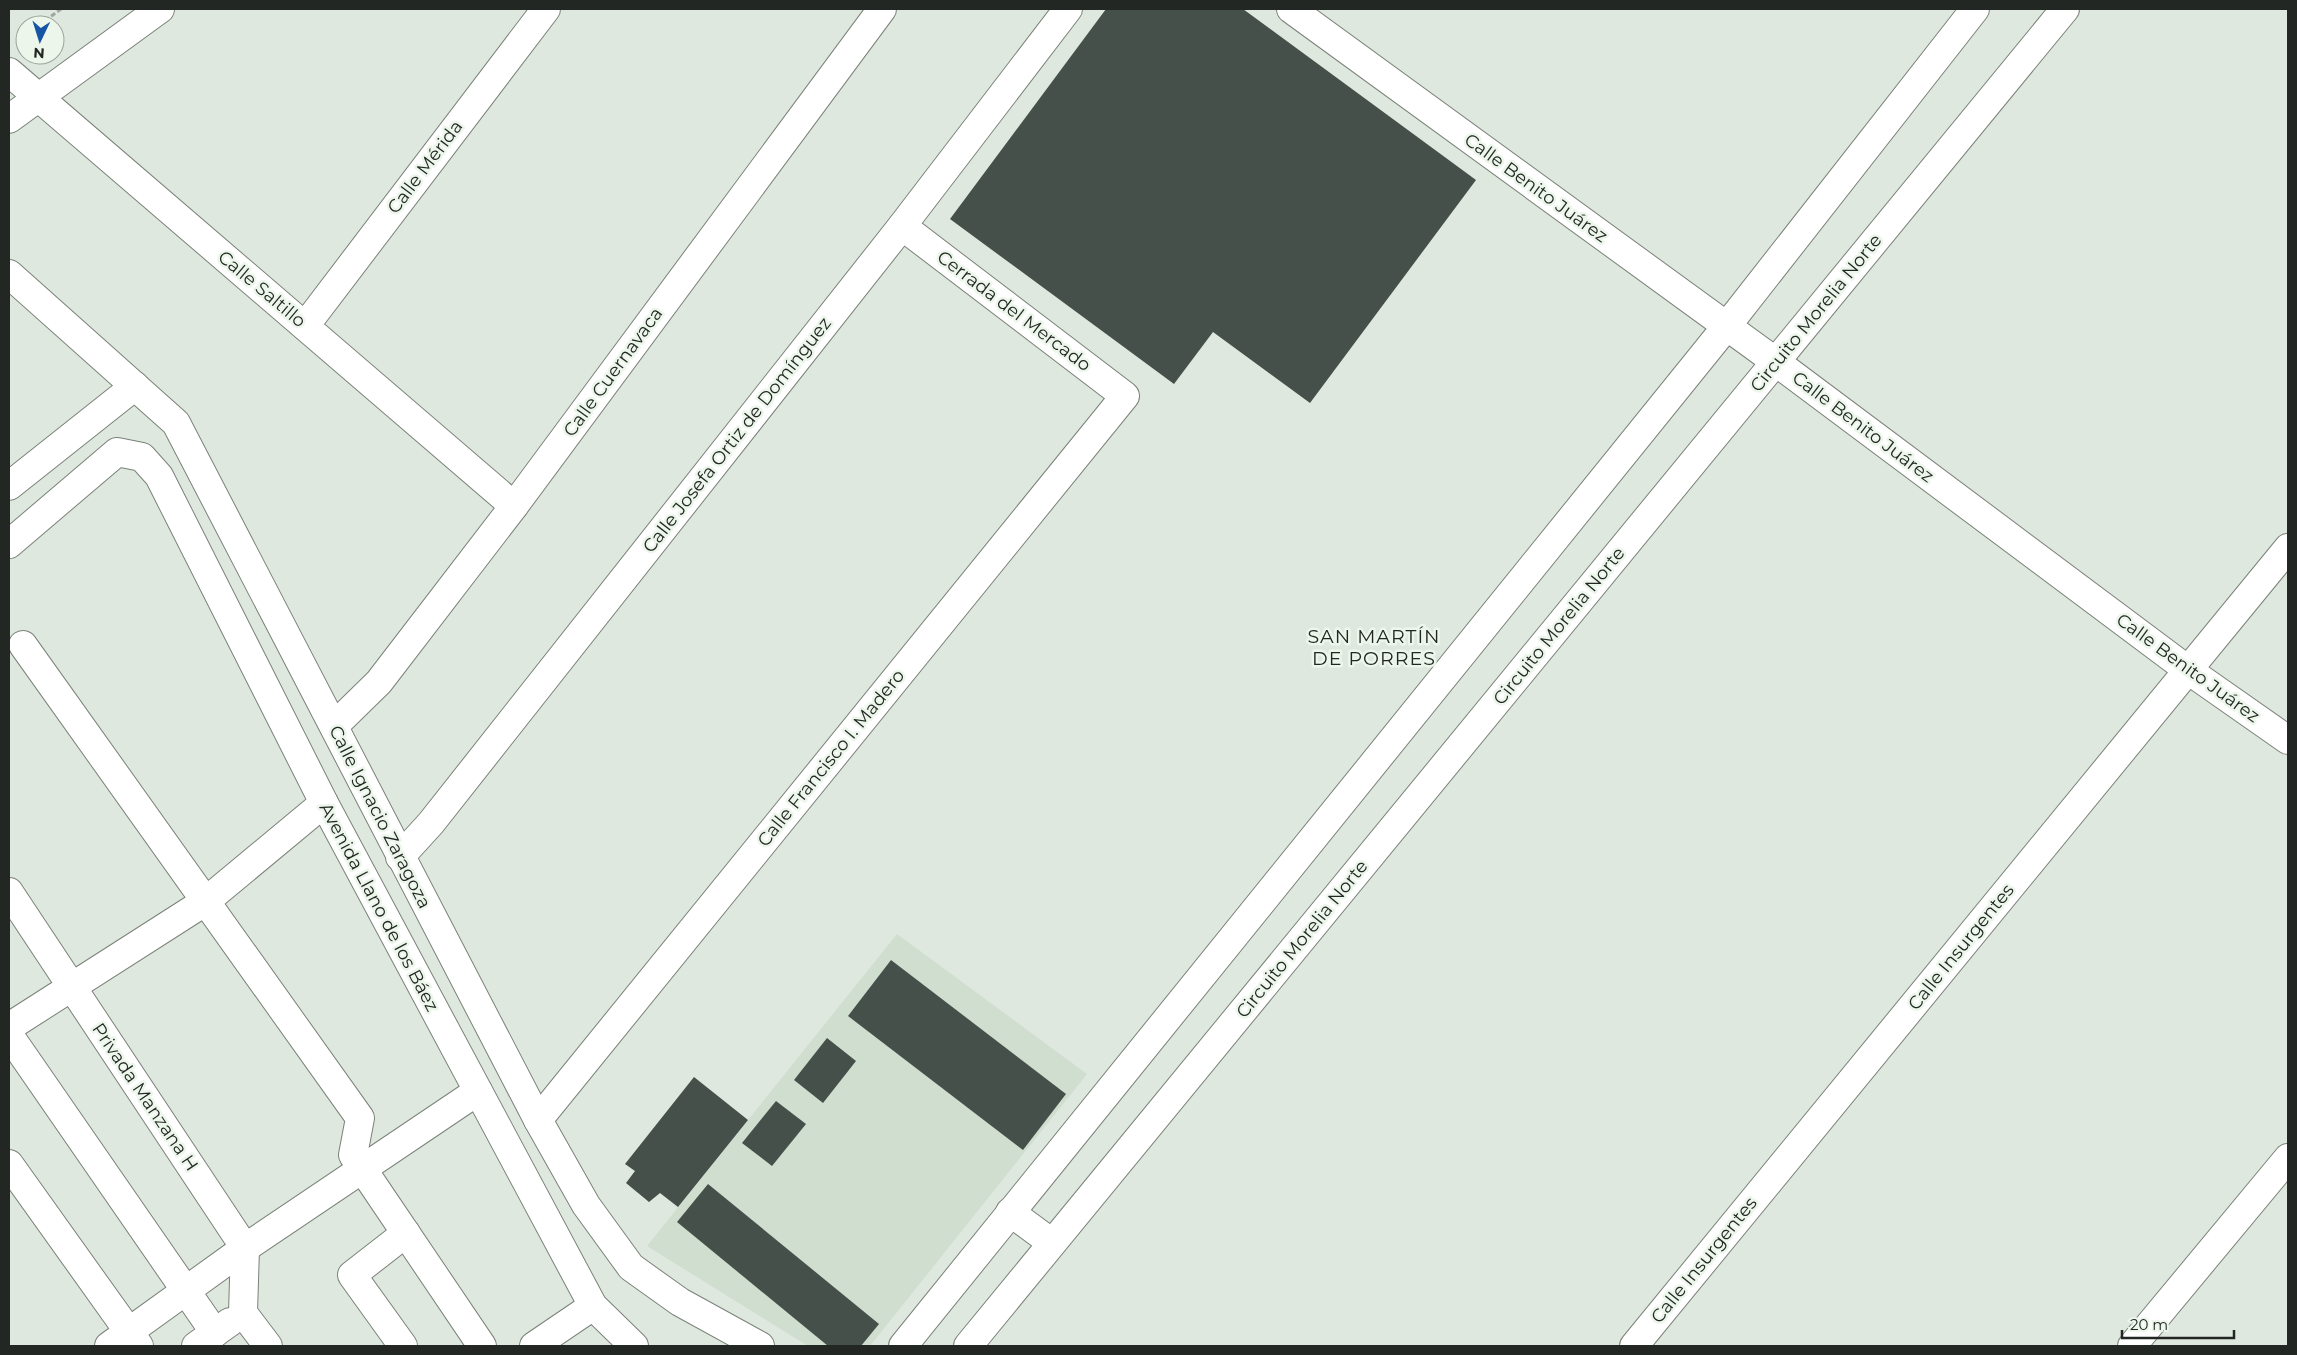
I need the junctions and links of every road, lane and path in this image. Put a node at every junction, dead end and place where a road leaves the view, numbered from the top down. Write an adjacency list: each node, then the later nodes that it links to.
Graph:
1 (160, 9): 9 (street)
2 (546, 9): 13 (street, Calle Mérida)
3 (882, 9): 19 (street, Calle Cuernavaca)
4 (1068, 9): 11 (street, Calle Josefa Ortiz de Domínguez)
5 (1975, 9): 14 (street)
6 (2065, 9): 15 (street, Circuito Morelia Norte)
7 (1304, 12): 14 (street, Calle Benito Juárez)
8 (9, 72): 9 (street, Calle Saltillo)
9 (38, 98): 10 (street); 13 (street, Calle Saltillo)
10 (9, 119)
11 (902, 226): 17 (street, Cerrada del Mercado); 27 (street, Calle Josefa Ortiz de Domínguez)
12 (9, 274): 16 (street, Calle Ignacio Zaragoza)
13 (305, 326): 19 (street, Calle Saltillo)
14 (1726, 326): 15 (street, Calle Benito Juárez); 38 (street)
15 (1776, 362): 23 (street, Calle Benito Juárez); 40 (street, Circuito Morelia Norte)
16 (135, 386): 18 (street); 24 (street, Calle Ignacio Zaragoza)
17 (1125, 396): 34 (street, Calle Francisco I. Madero)
18 (9, 486)
19 (514, 506): 24 (street, Calle Cuernavaca)
20 (9, 544): 26 (street, Avenida Llano de los Báez)
21 (2288, 548): 23 (street, Calle Insurgentes)
22 (23, 645): 29 (street)
23 (2188, 670): 25 (street, Calle Benito Juárez); 55 (street, Calle Insurgentes)
24 (334, 726): 27 (street, Calle Ignacio Zaragoza)
25 (2288, 740)
26 (324, 803): 29 (street); 33 (street, Avenida Llano de los Báez)
27 (400, 856): 34 (street, Calle Ignacio Zaragoza)
28 (9, 892): 30 (street, Privada Manzana H)
29 (206, 901): 30 (street); 37 (street)
30 (72, 986): 31 (street); 41 (street, Privada Manzana H)
31 (9, 1027)
32 (9, 1035): 42 (street)
33 (478, 1091): 37 (street); 43 (street, Avenida Llano de los Báez)
34 (538, 1120): 52 (street, Calle Ignacio Zaragoza)
35 (2288, 1158): 56 (street)
36 (9, 1164): 46 (street)
37 (362, 1169): 39 (street); 41 (street)
38 (1010, 1212): 40 (street); 53 (street)
39 (406, 1233): 48 (street); 49 (street)
40 (1052, 1244): 54 (street, Circuito Morelia Norte)
41 (246, 1248): 42 (street); 44 (street)
42 (186, 1292): 45 (street); 46 (street)
43 (593, 1306): 50 (street); 51 (street, Avenida Llano de los Báez)
44 (243, 1313): 45 (street); 47 (street)
45 (205, 1340)
46 (126, 1341)
47 (268, 1346)
48 (403, 1346)
49 (482, 1346)
50 (534, 1346)
51 (634, 1346)
52 (760, 1346)
53 (903, 1346)
54 (968, 1346)
55 (1634, 1346)
56 (2132, 1346)

